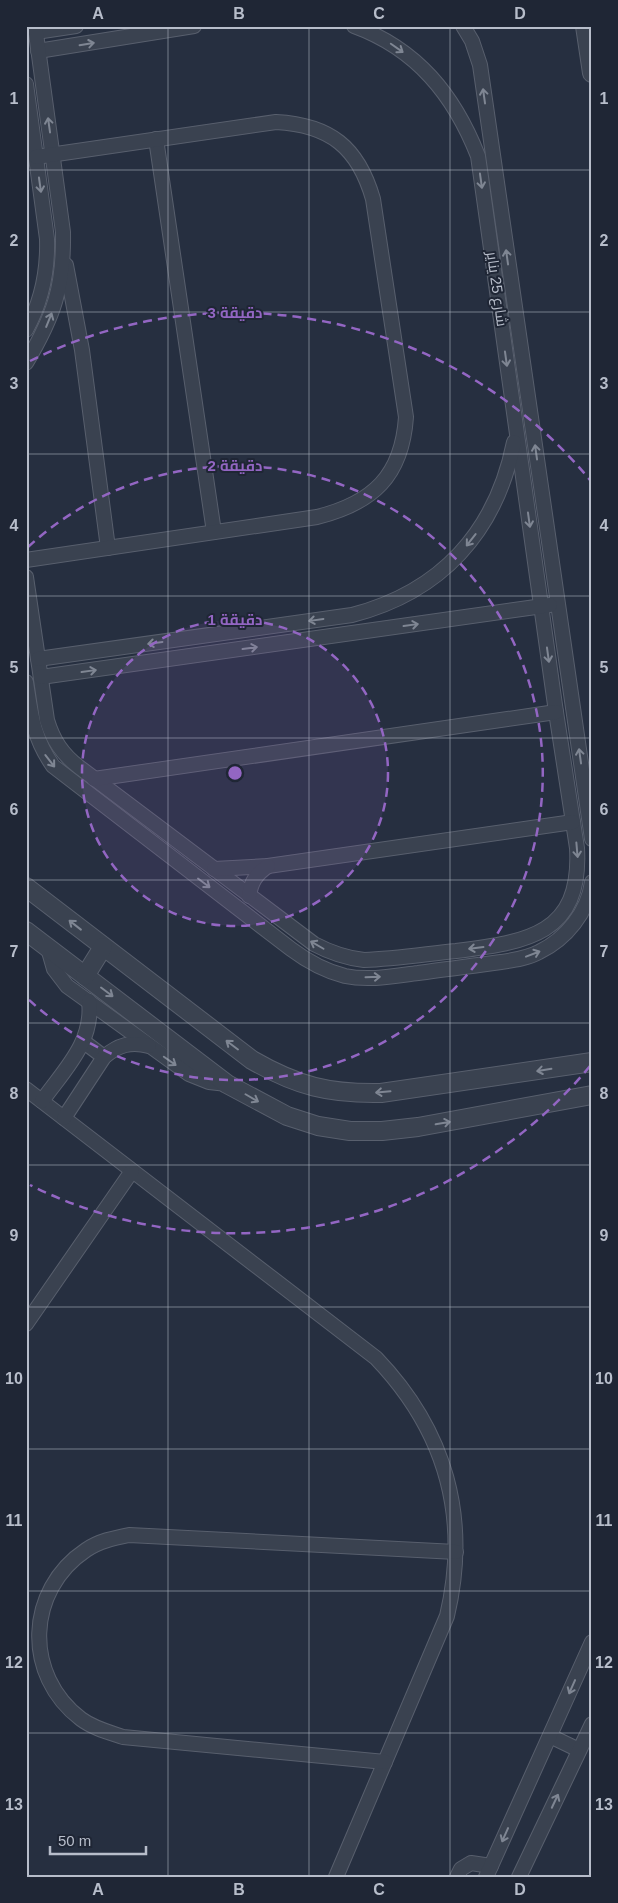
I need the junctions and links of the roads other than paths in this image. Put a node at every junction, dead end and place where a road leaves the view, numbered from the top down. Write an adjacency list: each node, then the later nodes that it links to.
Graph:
1 (76, 26): 6 (street)
2 (194, 26): 7 (street, one-way to 2)
3 (354, 26): 15 (street, شارع 25 يناير, one-way to 15)
4 (463, 26): 14 (street, شارع 25 يناير, one-way to 4)
5 (585, 26): 8 (street)
6 (35, 29): 7 (street)
7 (38, 51): 11 (street, one-way to 7)
8 (592, 73)
9 (26, 84): 12 (street)
10 (156, 138): 11 (street); 19 (street); 19 (street)
11 (53, 154): 12 (street); 13 (street)
12 (36, 157): 16 (street, one-way to 16)
13 (64, 255): 17 (street, one-way to 13); 20 (street)
14 (512, 287): 15 (street); 23 (street, شارع 25 يناير, one-way to 14)
15 (497, 290): 18 (street, شارع 25 يناير, one-way to 18)
16 (26, 330)
17 (26, 362)
18 (517, 432): 24 (street, شارع 25 يناير, one-way to 24); 25 (street, one-way to 25)
19 (214, 532): 20 (street)
20 (108, 548): 21 (street)
21 (26, 560)
22 (26, 577): 27 (street)
23 (558, 604): 24 (street); 36 (street, شارع 25 يناير, one-way to 23)
24 (541, 607): 26 (street, one-way to 24); 30 (street, شارع 25 يناير, one-way to 30)
25 (352, 615): 26 (street); 27 (street, one-way to 27)
26 (355, 633): 28 (street, one-way to 26)
27 (38, 659): 28 (street)
28 (41, 677): 31 (street)
29 (26, 682): 32 (street)
30 (556, 712): 33 (street); 34 (street, شارع 25 يناير)
31 (50, 731): 32 (street); 33 (street, شارع 25 يناير)
32 (36, 736): 37 (street, one-way to 37)
33 (94, 779): 35 (street, شارع 25 يناير)
34 (573, 822): 40 (street); 44 (street, شارع 25 يناير, one-way to 44)
35 (171, 836): 37 (street); 38 (street, شارع 25 يناير)
36 (592, 839)
37 (162, 850): 39 (street)
38 (188, 850): 39 (street); 41 (street, شارع 25 يناير)
39 (179, 864): 42 (street, one-way to 42)
40 (268, 866): 41 (street); 44 (street)
41 (214, 869): 44 (street, شارع 25 يناير)
42 (592, 882)
43 (26, 887): 46 (street, one-way to 43)
44 (249, 896)
45 (26, 931): 47 (street)
46 (103, 947): 48 (street); 53 (street, one-way to 46)
47 (48, 948): 48 (street); 49 (street)
48 (85, 976): 54 (street, one-way to 54)
49 (89, 1001): 50 (street); 51 (street)
50 (84, 1042): 52 (street); 57 (street)
51 (149, 1046): 52 (street); 54 (street, one-way to 54)
52 (104, 1057): 58 (street)
53 (592, 1062)
54 (227, 1084): 56 (street, one-way to 56)
55 (26, 1089): 57 (street)
56 (592, 1095)
57 (42, 1101): 58 (street)
58 (64, 1118): 59 (street)
59 (132, 1171): 60 (street); 61 (street)
60 (26, 1324)
61 (456, 1552): 66 (street); 66 (street)
62 (592, 1642): 64 (street, one-way to 64)
63 (592, 1724): 65 (street)
64 (550, 1736): 65 (street); 67 (street, one-way to 67)
65 (580, 1750): 70 (street, one-way to 65)
66 (385, 1762): 68 (street)
67 (488, 1871): 69 (street)
68 (336, 1877)
69 (458, 1877)
70 (520, 1877)

